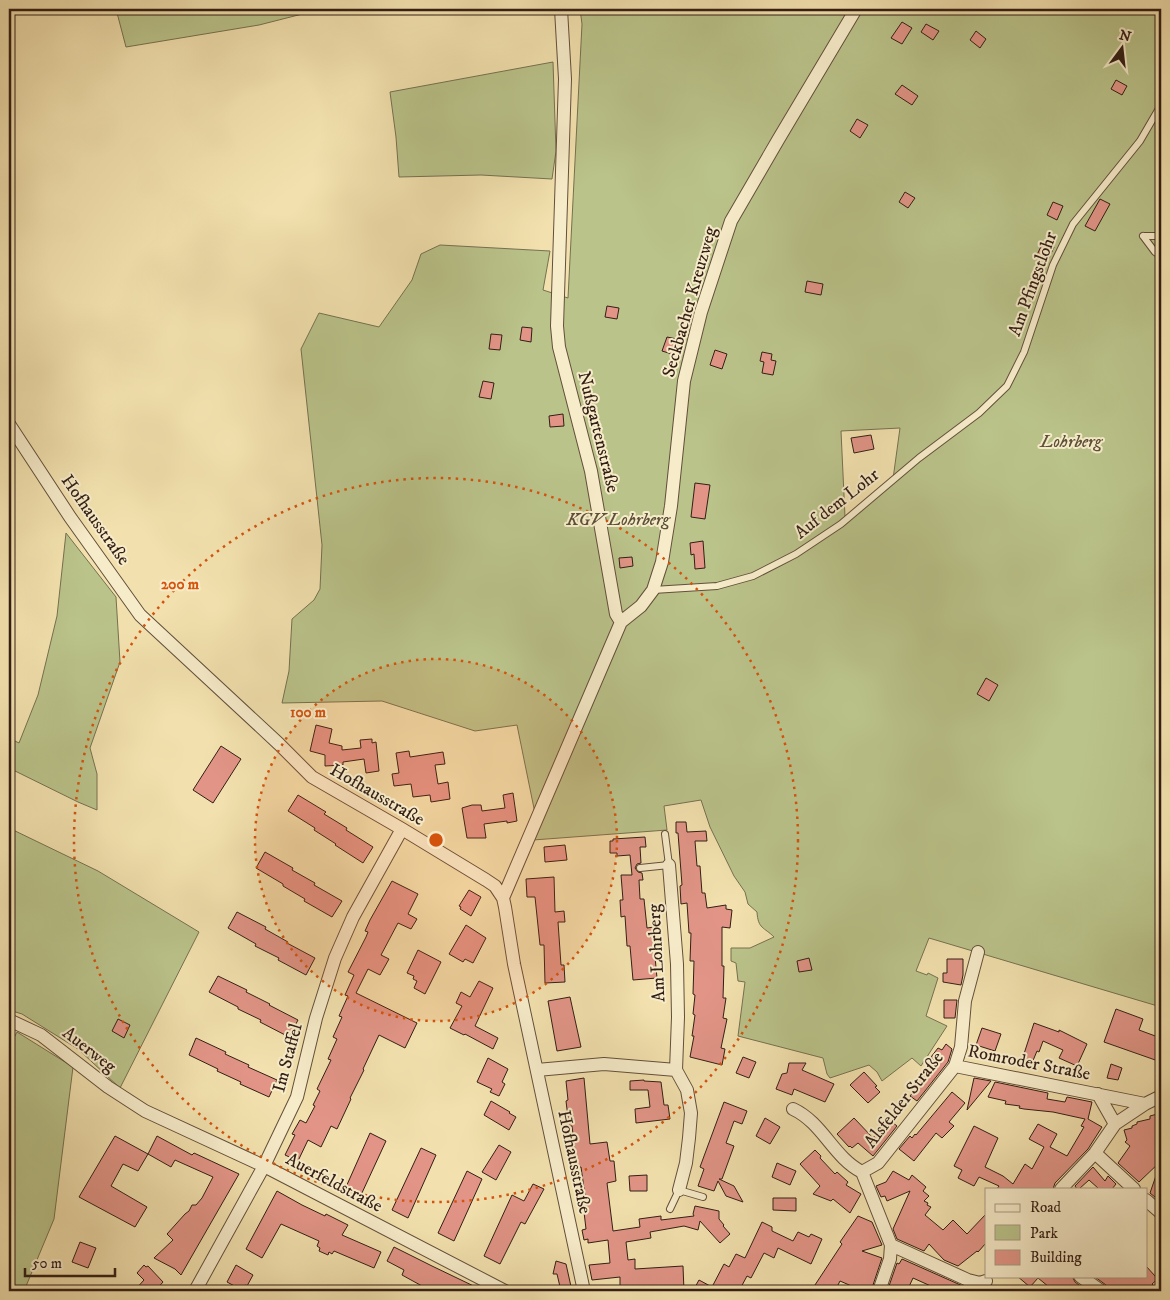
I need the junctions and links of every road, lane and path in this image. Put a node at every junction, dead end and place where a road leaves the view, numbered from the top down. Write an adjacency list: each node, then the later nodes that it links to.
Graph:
1 (561, 9): 9 (street, Nußgartenstraße)
2 (856, 9): 8 (street, Seckbacher Kreuzweg)
3 (1161, 105): 7 (lane, Am Pfingstlohr)
4 (1161, 236): 5 (lane)
5 (1161, 256)
6 (9, 424): 10 (street, Hofhausstraße)
7 (919, 458): 8 (lane, Auf dem Lohr)
8 (653, 590): 9 (street, Seckbacher Kreuzweg)
9 (621, 622): 14 (street)
10 (402, 829): 14 (street, Hofhausstraße); 27 (street, Im Staffel)
11 (665, 834): 12 (lane, Am Lohrberg)
12 (669, 865): 13 (lane); 19 (street, Am Lohrberg)
13 (640, 868)
14 (503, 898): 18 (street, Hofhausstraße)
15 (978, 952): 17 (street, Alsfelder Straße)
16 (9, 1020): 24 (street, Auerweg)
17 (954, 1066): 20 (street, Romroder Straße); 28 (street, Alsfelder Straße)
18 (536, 1070): 19 (street); 42 (street, Hofhausstraße)
19 (676, 1070): 31 (street, Am Lohrberg)
20 (1098, 1094): 22 (street, Romroder Straße); 25 (street, Romroder Straße)
21 (1161, 1096): 22 (street)
22 (1145, 1104): 25 (street)
23 (793, 1109): 28 (street)
24 (145, 1111): 27 (street, Auerfeldstraße)
25 (1115, 1124): 26 (street)
26 (1095, 1153): 29 (street); 30 (street)
27 (264, 1166): 40 (street, Im Staffel); 41 (street, Auerfeldstraße)
28 (862, 1172): 36 (street)
29 (1062, 1188)
30 (1133, 1188)
31 (679, 1190): 32 (lane); 34 (lane)
32 (703, 1197)
33 (1148, 1202): 35 (street)
34 (670, 1209)
35 (1161, 1212)
36 (891, 1245): 38 (street); 43 (street)
37 (1082, 1278): 39 (street)
38 (986, 1281)
39 (1092, 1289)
40 (200, 1290)
41 (504, 1291)
42 (584, 1291)
43 (879, 1291)

